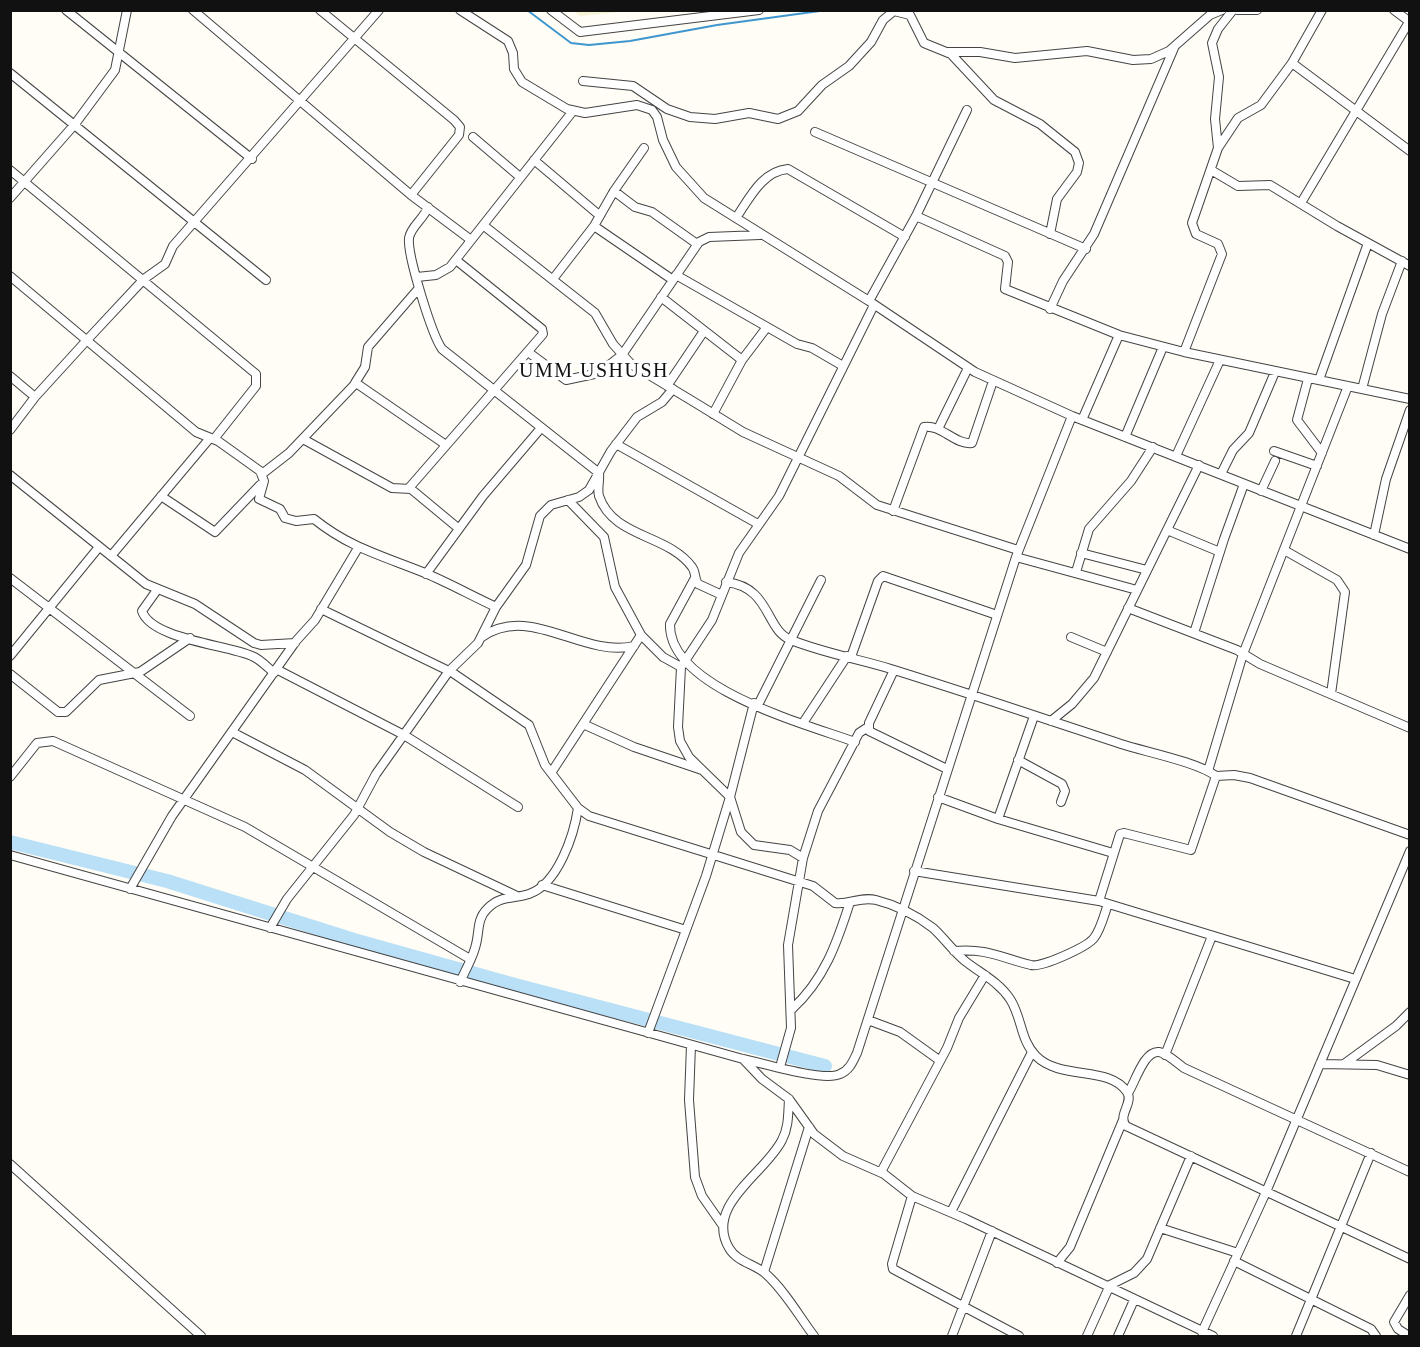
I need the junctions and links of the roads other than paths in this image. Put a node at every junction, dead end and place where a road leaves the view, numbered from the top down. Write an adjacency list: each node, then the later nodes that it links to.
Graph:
1 (66, 10): 18 (street)
2 (127, 10): 18 (street)
3 (192, 10): 22 (street)
4 (320, 10): 15 (street)
5 (379, 10): 15 (street)
6 (460, 10): 25 (street)
7 (550, 10): 8 (street)
8 (759, 10)
9 (1222, 10): 16 (street)
10 (1235, 10): 11 (street); 32 (street)
11 (1257, 10)
12 (1322, 10): 19 (street)
13 (1394, 10): 14 (street)
14 (1409, 22): 26 (street)
15 (354, 38): 22 (street); 42 (street)
16 (1174, 47): 17 (street); 58 (street)
17 (948, 52): 23 (street); 52 (street)
18 (118, 54): 28 (street); 34 (street)
19 (1292, 63): 26 (street); 32 (street)
20 (10, 73): 28 (street)
21 (583, 81): 23 (street)
22 (301, 102): 34 (street); 42 (street)
23 (660, 104): 27 (street)
24 (967, 110): 40 (street)
25 (573, 111): 27 (street); 35 (street)
26 (1356, 111): 33 (street); 44 (street)
27 (654, 112): 48 (street)
28 (75, 124): 39 (street); 49 (street)
29 (815, 132): 40 (street)
30 (473, 137): 38 (street)
31 (644, 148): 41 (street)
32 (1218, 148): 37 (street)
33 (1410, 151)
34 (252, 159): 49 (street)
35 (534, 160): 38 (street); 46 (street)
36 (10, 170): 39 (street)
37 (1211, 170): 44 (street); 78 (street)
38 (520, 177): 50 (street)
39 (24, 182): 43 (street); 65 (street)
40 (932, 183): 47 (street); 52 (street)
41 (614, 191): 46 (street); 57 (street)
42 (411, 195): 45 (street)
43 (10, 198)
44 (1301, 203): 56 (street)
45 (428, 207): 55 (street); 63 (street)
46 (599, 215): 51 (street)
47 (916, 216): 54 (street); 71 (street)
48 (736, 218): 53 (street); 54 (street)
49 (195, 220): 65 (street); 67 (street)
50 (483, 225): 55 (street); 66 (street)
51 (594, 226): 64 (street); 66 (street)
52 (1050, 234): 58 (street)
53 (761, 235): 57 (street); 70 (street)
54 (905, 237): 70 (street)
55 (471, 240): 59 (street)
56 (1368, 243): 60 (street); 87 (street)
57 (697, 244): 64 (street)
58 (1086, 249): 71 (street)
59 (456, 260): 63 (street); 77 (street)
60 (1402, 261): 61 (street); 92 (street)
61 (1410, 266)
62 (10, 276): 75 (street)
63 (417, 278): 68 (street)
64 (675, 278): 69 (street); 72 (street)
65 (144, 279): 75 (street); 104 (street)
66 (553, 279): 79 (street)
67 (266, 280)
68 (419, 288): 89 (street); 93 (street)
69 (661, 297): 73 (street); 79 (street)
70 (872, 303): 82 (street); 83 (street)
71 (1050, 309): 74 (street)
72 (767, 327): 80 (street); 82 (street)
73 (704, 331): 80 (street); 91 (street)
74 (1119, 334): 76 (street); 99 (street)
75 (87, 340): 94 (street); 104 (street)
76 (1163, 347): 78 (street); 103 (street)
77 (528, 352): 79 (street); 93 (street)
78 (1184, 352): 81 (street)
79 (622, 355): 91 (street)
80 (742, 360): 97 (street)
81 (1220, 360): 84 (street); 112 (street)
82 (843, 366): 111 (street)
83 (968, 368): 88 (street); 101 (street)
84 (1275, 372): 86 (street); 117 (street)
85 (10, 376): 94 (street)
86 (1308, 379): 87 (street); 110 (street)
87 (1319, 380): 90 (street)
88 (993, 381): 98 (street); 101 (street)
89 (355, 383): 105 (street); 107 (street)
90 (1348, 386): 92 (street); 110 (street)
91 (670, 388): 97 (street); 106 (street)
92 (1362, 389): 95 (street)
93 (493, 391): 100 (street); 107 (street)
94 (35, 397): 102 (street)
95 (1410, 399)
96 (1410, 410): 130 (street)
97 (713, 414): 111 (street)
98 (1072, 416): 99 (street); 137 (street)
99 (1082, 420): 103 (street)
100 (541, 428): 116 (street); 128 (street)
101 (938, 429): 126 (street)
102 (10, 430)
103 (1125, 437): 108 (street)
104 (212, 439): 119 (street); 123 (street)
105 (303, 439): 119 (street); 121 (street)
106 (616, 444): 116 (street); 127 (street)
107 (447, 445): 121 (street)
108 (1153, 447): 112 (street); 136 (street)
109 (1274, 452): 115 (street)
110 (1322, 453): 115 (street)
111 (797, 456): 126 (street); 127 (street)
112 (1176, 456): 114 (street)
113 (1275, 461): 122 (street)
114 (1199, 465): 117 (street); 129 (street)
115 (1317, 466): 125 (street)
116 (598, 473): 124 (street); 143 (street)
117 (1221, 474): 120 (street)
118 (10, 475): 131 (street)
119 (263, 477): 123 (street); 132 (street)
120 (1245, 484): 122 (street); 135 (street)
121 (409, 488): 128 (street)
122 (1261, 491): 125 (street)
123 (161, 496): 138 (street)
124 (568, 500): 149 (street); 155 (street)
125 (1301, 506): 130 (street); 134 (street)
126 (893, 511): 137 (street)
127 (758, 524): 145 (street)
128 (458, 528): 141 (street)
129 (1167, 530): 135 (street); 139 (street)
130 (1374, 535): 133 (street)
131 (99, 547): 138 (street); 150 (street)
132 (358, 548): 141 (street); 152 (street)
133 (1410, 549)
134 (1284, 550): 163 (street); 173 (street)
135 (1220, 552): 154 (street)
136 (1082, 553): 139 (street); 140 (street)
137 (1017, 554): 140 (street); 153 (street)
138 (111, 556): 146 (street)
139 (1147, 570): 147 (street)
140 (1076, 572): 147 (street)
141 (426, 574): 149 (street)
142 (10, 578): 150 (street)
143 (695, 578): 148 (street); 166 (street)
144 (821, 580): 159 (street)
145 (726, 582): 148 (street); 159 (street)
146 (157, 590): 157 (street); 160 (street)
147 (1137, 590): 151 (street)
148 (722, 595): 166 (street)
149 (496, 607): 158 (street)
150 (49, 608): 164 (street); 171 (street)
151 (1128, 608): 154 (street); 162 (street)
152 (321, 609): 160 (street); 169 (street)
153 (997, 615): 165 (street); 172 (street)
154 (1194, 633): 163 (street)
155 (641, 635): 161 (street); 166 (street)
156 (1071, 637): 162 (street)
157 (190, 638): 168 (street); 171 (street)
158 (481, 638): 161 (street); 169 (street)
159 (790, 639): 165 (street); 174 (street)
160 (295, 642): 168 (street)
161 (634, 646): 179 (street)
162 (1107, 652): 177 (street)
163 (1243, 654): 173 (street); 188 (street)
164 (10, 656)
165 (849, 657): 167 (street); 178 (street)
166 (683, 664): 174 (street); 187 (street)
167 (894, 670): 172 (street); 180 (street)
168 (275, 671): 182 (street); 183 (street)
169 (449, 671): 183 (street); 189 (street)
170 (10, 674): 171 (street)
171 (136, 674): 175 (street)
172 (971, 694): 176 (street); 186 (street)
173 (1331, 694): 181 (street)
174 (756, 704): 178 (street); 193 (street)
175 (190, 716)
176 (1034, 716): 177 (street); 185 (street)
177 (1051, 721): 188 (street)
178 (804, 723): 184 (street)
179 (583, 724): 187 (street); 189 (street)
180 (868, 727): 184 (street); 186 (street)
181 (1410, 728)
182 (232, 732): 194 (street); 196 (street)
183 (404, 735): 196 (street); 197 (street)
184 (855, 742): 205 (street)
185 (1018, 760): 195 (street); 199 (street)
186 (947, 769): 192 (street)
187 (704, 771): 193 (street)
188 (1208, 771): 191 (street)
189 (551, 773): 198 (street)
190 (11, 774): 194 (street)
191 (1216, 776): 200 (street); 202 (street)
192 (938, 796): 199 (street); 207 (street)
193 (730, 797): 203 (street); 205 (street)
194 (184, 799): 206 (street); 210 (street)
195 (1060, 802)
196 (358, 807): 206 (street); 211 (street)
197 (518, 807)
198 (578, 808): 203 (street); 209 (street)
199 (998, 819): 202 (street)
200 (1410, 836)
201 (1410, 851): 222 (street)
202 (1113, 853): 212 (street)
203 (713, 854): 208 (street); 217 (street)
204 (10, 855): 210 (street)
205 (803, 858): 208 (street)
206 (313, 866): 216 (street); 220 (street)
207 (914, 871): 212 (street); 215 (street)
208 (800, 883): 213 (street); 224 (street)
209 (542, 885): 211 (street); 217 (street)
210 (130, 889): 216 (street)
211 (515, 896): 220 (street)
212 (1098, 901): 214 (street)
213 (850, 902): 215 (street); 224 (street)
214 (1108, 904): 218 (street); 219 (street)
215 (902, 909): 219 (street); 226 (street)
216 (270, 928): 223 (street)
217 (686, 930): 227 (street)
218 (1212, 936): 222 (street); 230 (street)
219 (954, 951): 221 (street)
220 (470, 959): 223 (street)
221 (985, 975): 229 (street); 232 (street)
222 (1356, 980): 233 (street)
223 (460, 982): 227 (street)
224 (792, 1009): 235 (street)
225 (1410, 1012): 234 (street)
226 (868, 1020): 232 (street); 235 (street)
227 (648, 1033): 228 (street)
228 (691, 1045): 231 (street); 250 (street)
229 (1032, 1052): 237 (street); 249 (street)
230 (1165, 1055): 237 (street); 239 (street)
231 (743, 1059): 235 (street); 238 (street)
232 (939, 1060): 245 (street)
233 (1320, 1064): 234 (street); 239 (street)
234 (1344, 1064): 236 (street)
235 (780, 1067)
236 (1410, 1075)
237 (1128, 1094): 240 (street)
238 (789, 1099): 241 (street); 250 (street)
239 (1297, 1118): 242 (street); 247 (street)
240 (1123, 1120): 243 (street); 256 (street)
241 (809, 1127): 245 (street); 257 (street)
242 (1371, 1153): 246 (street); 251 (street)
243 (1191, 1156): 247 (street); 252 (street)
244 (10, 1164): 264 (street)
245 (881, 1172): 248 (street)
246 (1410, 1172)
247 (1266, 1192): 251 (street); 254 (street)
248 (912, 1196): 249 (street); 262 (street)
249 (951, 1212): 253 (street)
250 (723, 1226): 257 (street)
251 (1342, 1227): 255 (street); 260 (street)
252 (1160, 1228): 254 (street); 258 (street)
253 (992, 1231): 256 (street); 262 (street)
254 (1236, 1257): 260 (street); 263 (street)
255 (1410, 1259)
256 (1057, 1263): 258 (street)
257 (765, 1272): 265 (street)
258 (1108, 1288): 261 (street); 268 (street)
259 (1410, 1295): 272 (street)
260 (1312, 1299): 270 (street); 271 (street)
261 (1134, 1300): 263 (street); 269 (street)
262 (963, 1307): 266 (street); 267 (street)
263 (1208, 1335)
264 (201, 1336)
265 (814, 1336)
266 (952, 1336)
267 (1020, 1336)
268 (1087, 1336)
269 (1118, 1336)
270 (1296, 1336)
271 (1376, 1336)
272 (1409, 1336)

